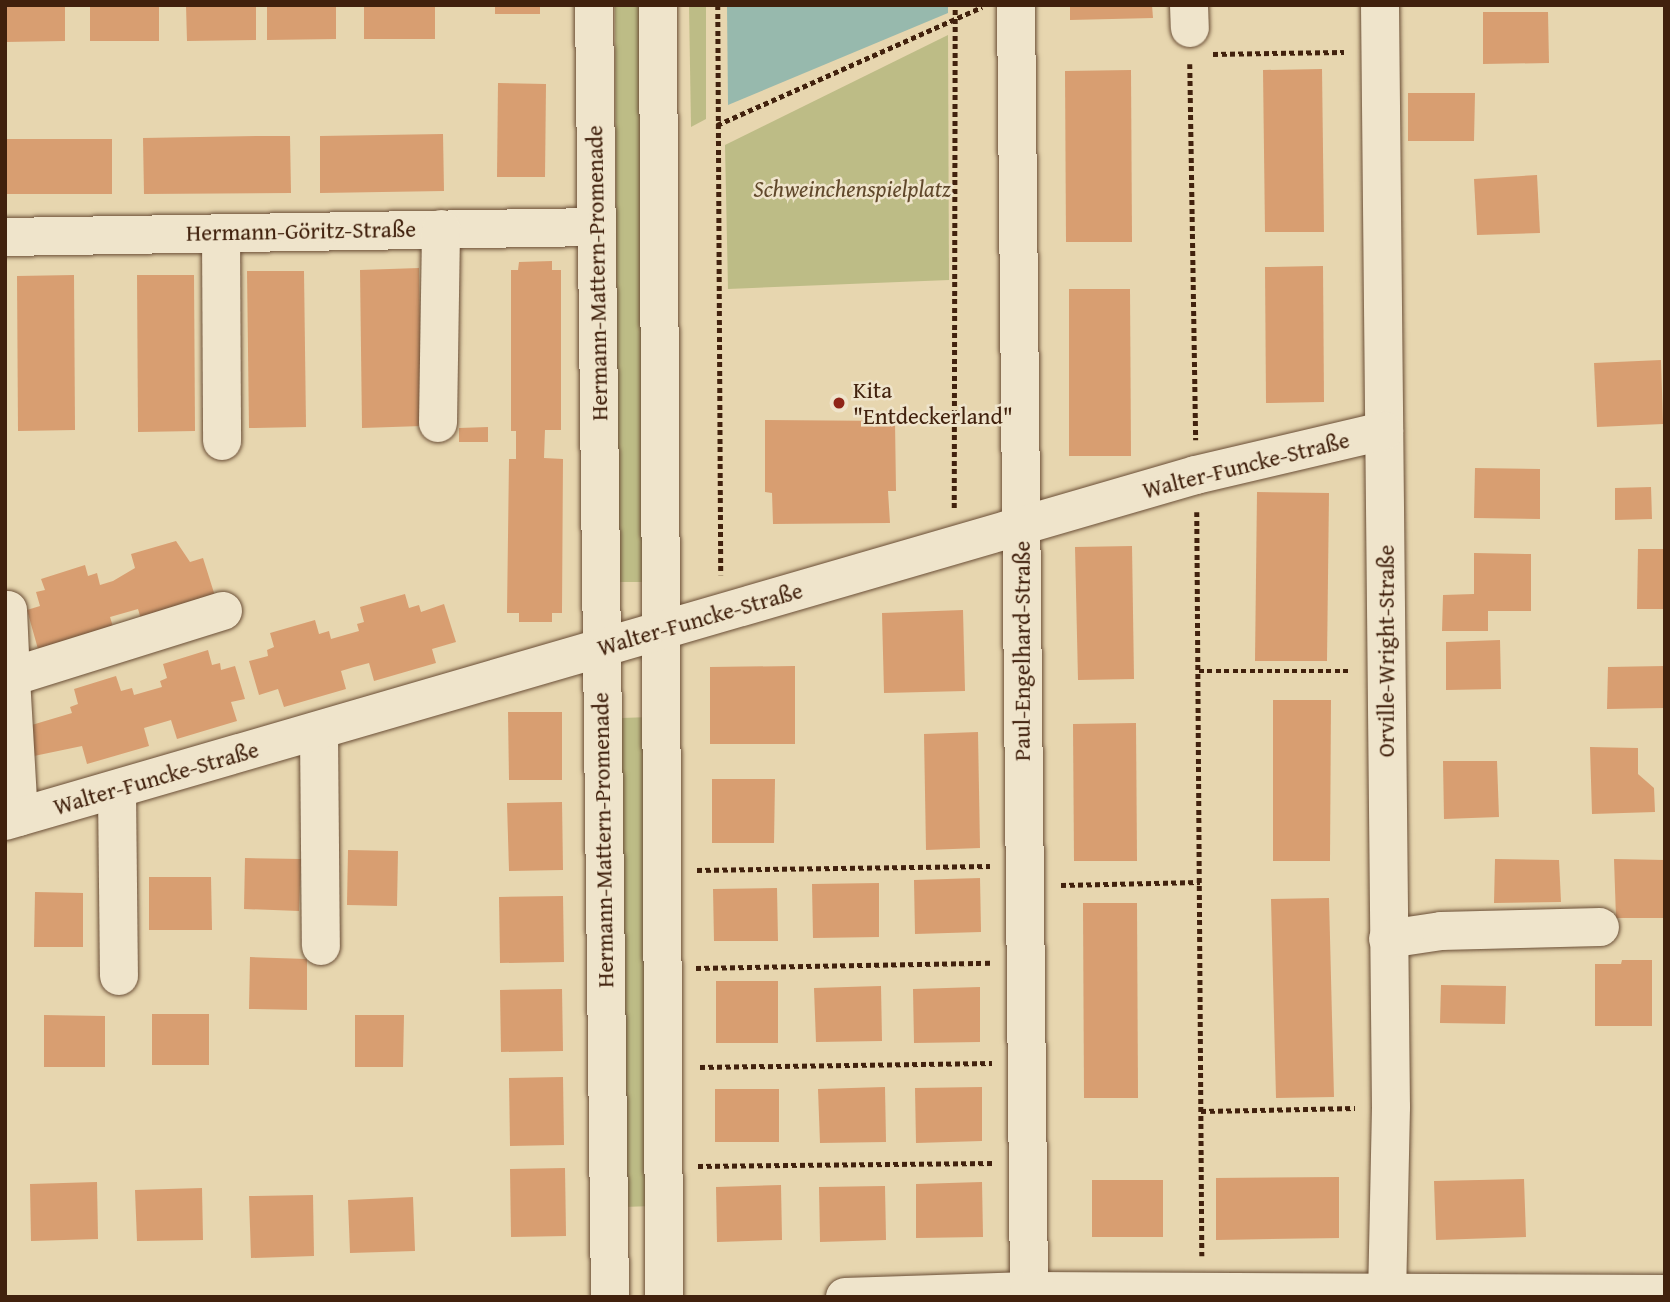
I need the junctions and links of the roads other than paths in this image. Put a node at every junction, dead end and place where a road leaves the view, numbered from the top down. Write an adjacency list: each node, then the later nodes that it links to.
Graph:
1 (594, 5): 5 (street, Hermann-Mattern-Promenade)
2 (658, 5): 15 (street)
3 (1016, 5): 12 (street, Paul-Engelhard-Straße)
4 (1380, 5): 10 (street, Orville-Wright-Straße)
5 (597, 227): 6 (street, Hermann-Göritz-Straße); 16 (street, Hermann-Mattern-Promenade)
6 (441, 229): 7 (street, Hermann-Göritz-Straße); 9 (street)
7 (221, 233): 8 (street, Hermann-Göritz-Straße); 11 (street)
8 (5, 237)
9 (438, 423)
10 (1384, 431): 12 (street, Walter-Funcke-Straße); 22 (street, Orville-Wright-Straße)
11 (222, 441)
12 (1022, 526): 15 (street, Walter-Funcke-Straße); 25 (street, Paul-Engelhard-Straße)
13 (8, 610): 17 (street, Walter-Funcke-Straße)
14 (223, 611): 17 (street)
15 (663, 630): 16 (street, Walter-Funcke-Straße); 30 (street)
16 (601, 648): 18 (street, Walter-Funcke-Straße); 29 (street, Hermann-Mattern-Promenade)
17 (11, 677): 20 (street, Walter-Funcke-Straße)
18 (319, 732): 19 (street, Walter-Funcke-Straße); 23 (street)
19 (117, 790): 20 (street, Walter-Funcke-Straße); 24 (street)
20 (12, 819)
21 (1600, 927): 22 (street)
22 (1388, 939): 28 (street, Orville-Wright-Straße)
23 (321, 946)
24 (119, 976)
25 (1029, 1294): 26 (street); 31 (street)
26 (1202, 1294): 28 (street)
27 (1665, 1294): 28 (street)
28 (1387, 1296)
29 (610, 1297)
30 (664, 1297)
31 (845, 1297)

